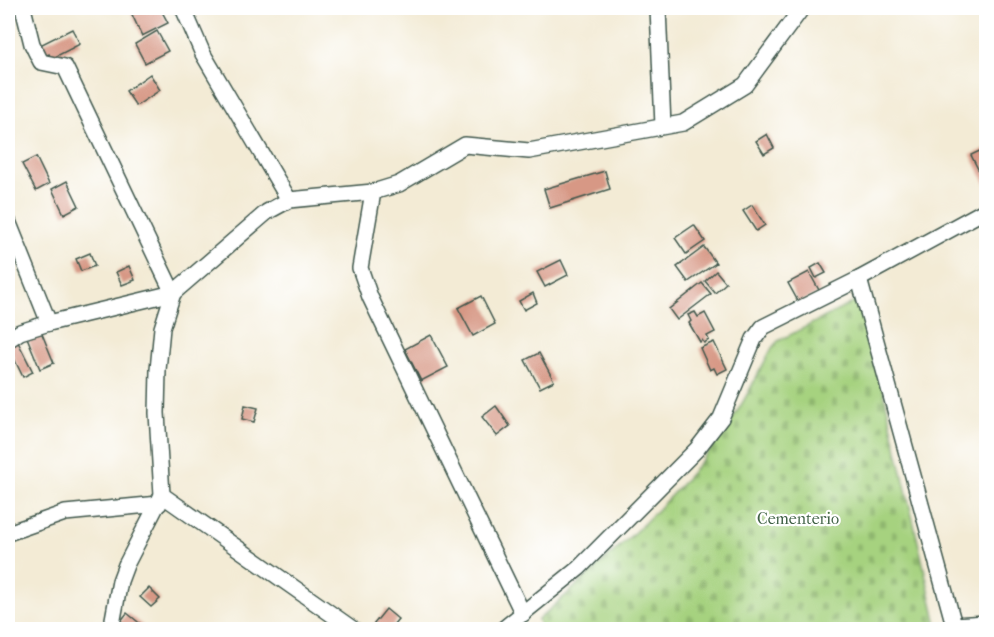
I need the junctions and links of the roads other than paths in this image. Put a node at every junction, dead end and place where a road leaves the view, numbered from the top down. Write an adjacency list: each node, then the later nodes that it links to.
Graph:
1 (23, 8): 11 (street)
2 (183, 8): 7 (street)
3 (658, 8): 5 (street)
4 (802, 8): 5 (street)
5 (663, 126): 6 (street)
6 (373, 192): 7 (street); 16 (street)
7 (290, 200): 11 (street)
8 (987, 210): 10 (street)
9 (8, 220): 12 (street)
10 (859, 279): 16 (street); 17 (street)
11 (173, 292): 12 (street); 14 (street)
12 (49, 323): 13 (street)
13 (8, 340)
14 (160, 500): 15 (street); 18 (street); 19 (street)
15 (8, 533)
16 (523, 614): 20 (street)
17 (987, 623)
18 (111, 630)
19 (354, 630)
20 (502, 630)

